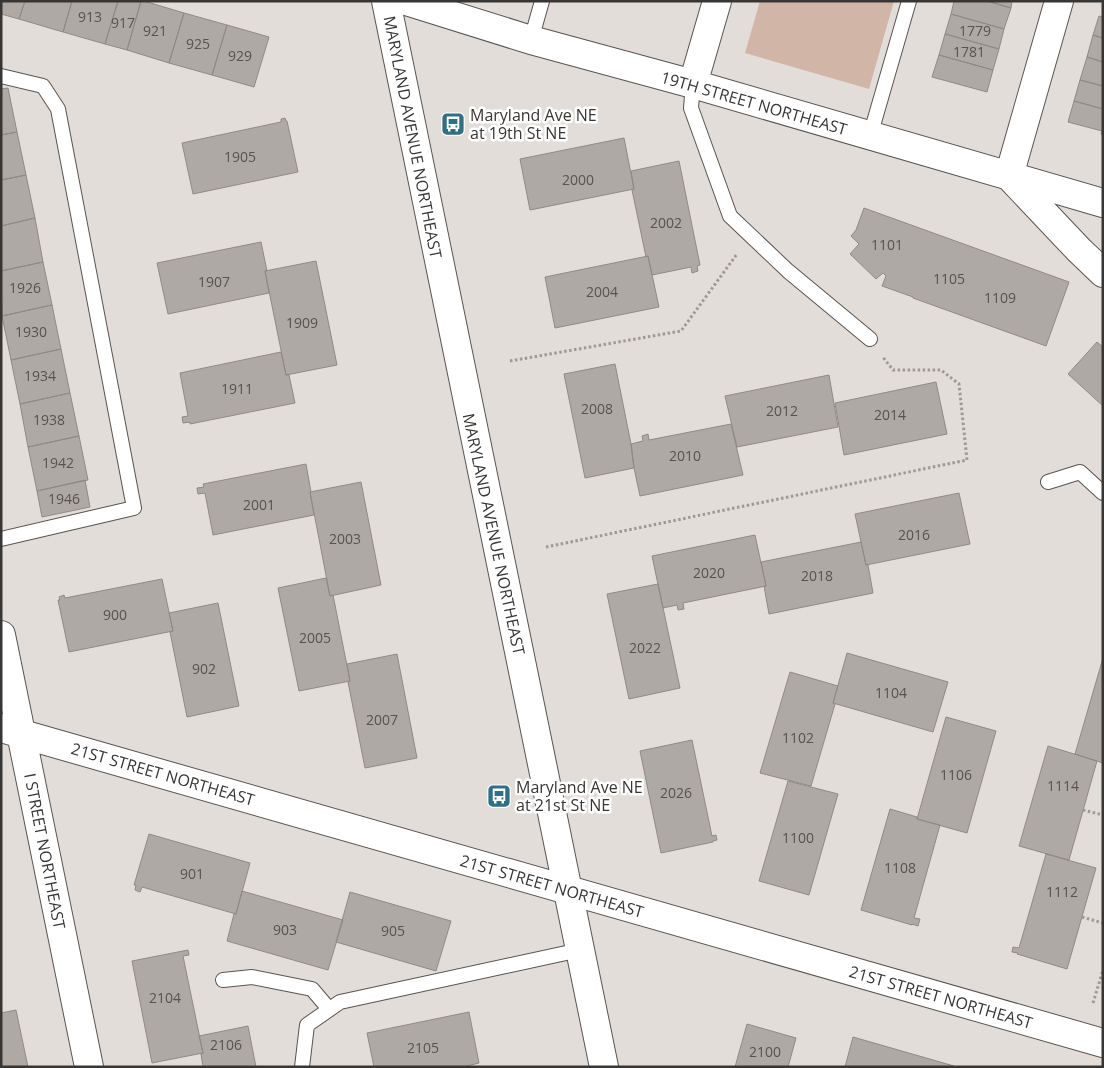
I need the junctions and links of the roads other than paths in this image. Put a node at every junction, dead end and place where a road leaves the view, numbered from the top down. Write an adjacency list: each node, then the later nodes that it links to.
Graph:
1 (386, 1): 20 (street, MARYLAND AVENUE NORTHEAST)
2 (406, 1): 7 (street, 19TH STREET NORTHEAST)
3 (542, 1): 7 (lane)
4 (717, 1): 9 (street)
5 (909, 1): 10 (lane)
6 (1059, 1): 11 (street)
7 (531, 40): 9 (street, 19TH STREET NORTHEAST)
8 (1, 76): 17 (lane)
9 (693, 84): 10 (street, 19TH STREET NORTHEAST); 14 (lane)
10 (870, 136): 11 (street, 19TH STREET NORTHEAST)
11 (1009, 176): 12 (street, 19TH STREET NORTHEAST); 13 (street)
12 (1103, 202)
13 (1103, 273)
14 (870, 340)
15 (1048, 482): 16 (lane)
16 (1103, 493)
17 (1, 539)
18 (1, 635): 19 (street, I STREET NORTHEAST)
19 (11, 731): 20 (street, 21ST STREET NORTHEAST); 25 (street, I STREET NORTHEAST)
20 (567, 890): 21 (street, MARYLAND AVENUE NORTHEAST); 24 (street, 21ST STREET NORTHEAST)
21 (580, 950): 23 (lane); 27 (street, MARYLAND AVENUE NORTHEAST)
22 (224, 980): 23 (lane)
23 (329, 1009): 26 (lane)
24 (1103, 1043)
25 (89, 1067)
26 (302, 1067)
27 (604, 1067)

